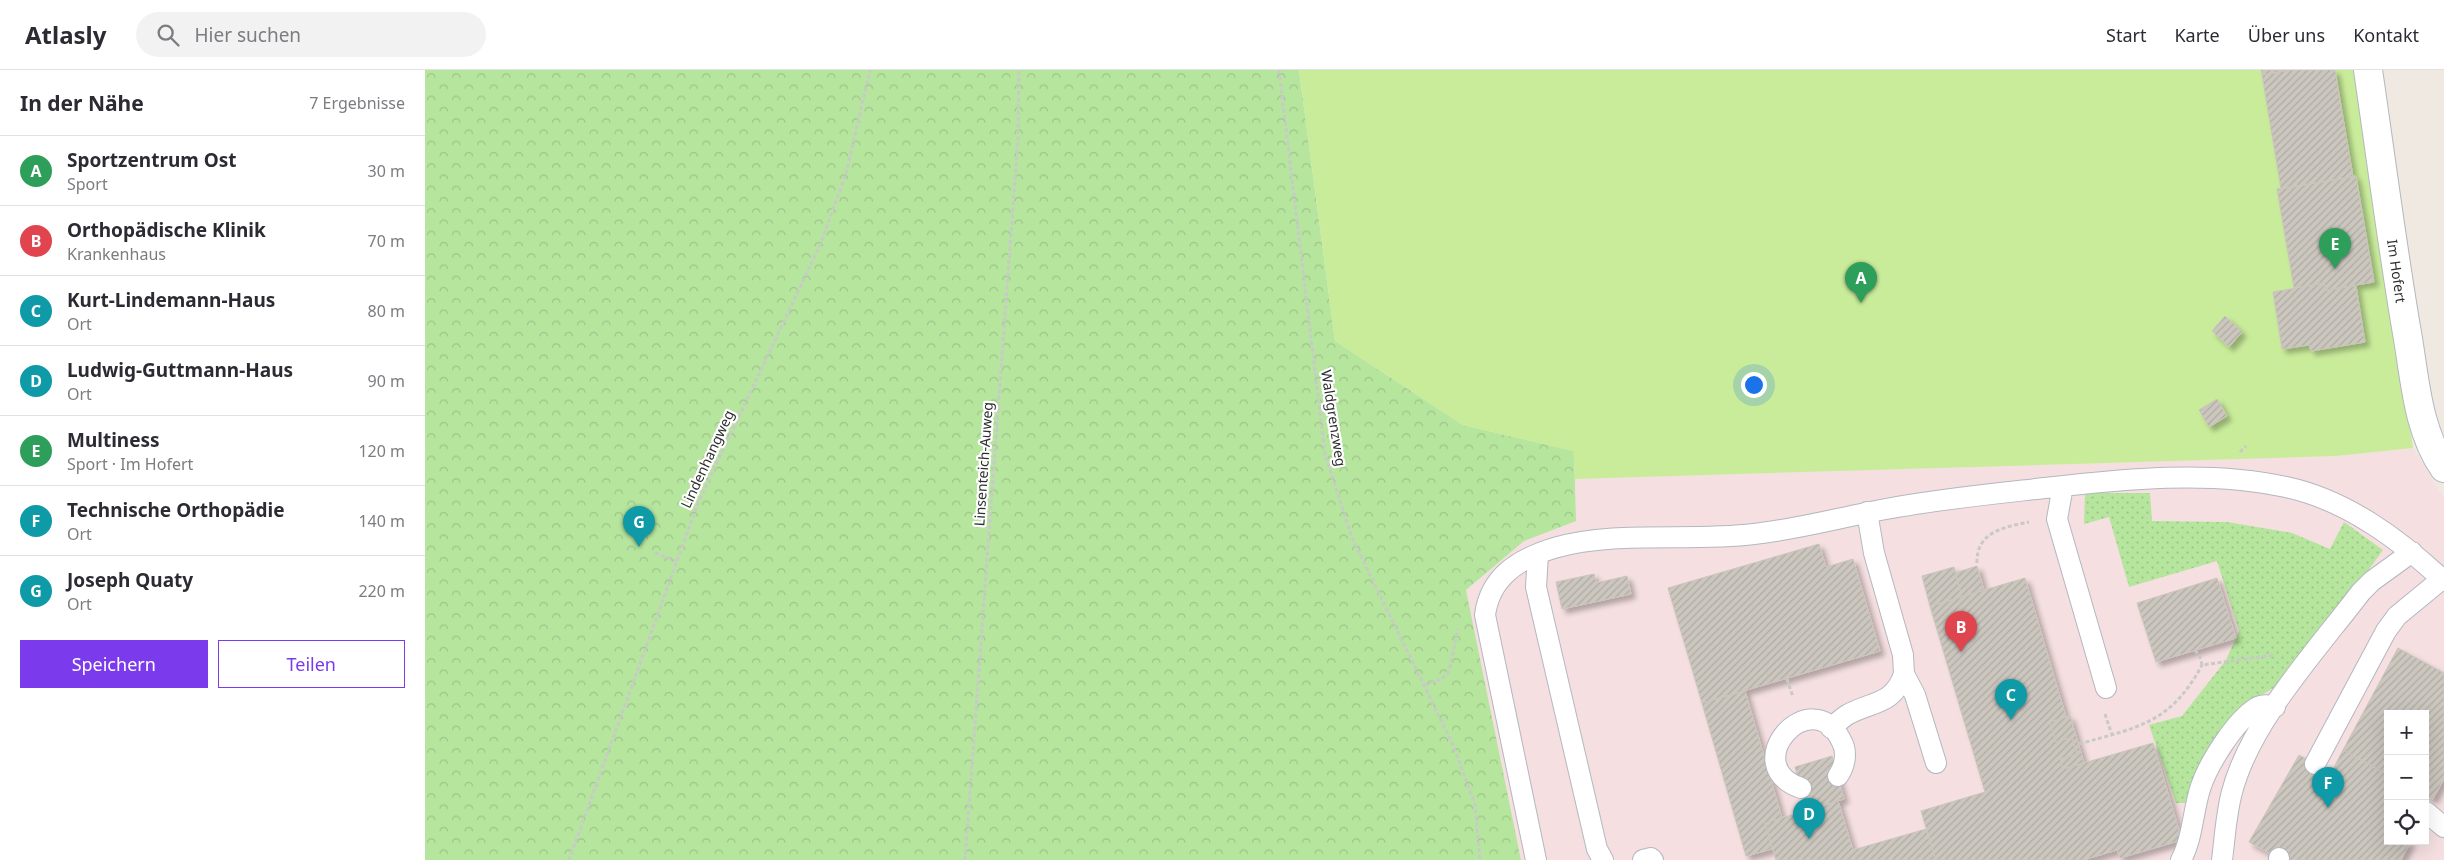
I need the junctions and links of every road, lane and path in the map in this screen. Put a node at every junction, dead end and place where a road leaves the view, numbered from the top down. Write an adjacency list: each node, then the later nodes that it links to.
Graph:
1 (870, 70): 12 (path, Lindenhangweg)
2 (1019, 70): 32 (path, Linsenteich-Auweg)
3 (1279, 70): 20 (path, Waldgrenzweg)
4 (2368, 70): 5 (street, Im Hofert)
5 (2444, 468)
6 (2063, 486): 7 (lane); 8 (lane); 10 (lane)
7 (1867, 512): 11 (lane); 19 (lane)
8 (2057, 519): 13 (path); 21 (lane)
9 (655, 552): 12 (path)
10 (2413, 552): 14 (lane); 22 (lane)
11 (1538, 554): 15 (lane); 35 (lane)
12 (676, 561): 31 (path, Lindenhangweg)
13 (1977, 563)
14 (2443, 580): 26 (lane)
15 (1487, 603): 20 (path); 34 (lane)
16 (2195, 650): 18 (path)
17 (2284, 654): 18 (path)
18 (2202, 665): 24 (path)
19 (1904, 674): 23 (lane); 25 (lane)
20 (1424, 684): 33 (path, Waldgrenzweg)
21 (2106, 688)
22 (2275, 707): 38 (lane); 39 (lane)
23 (1831, 728): 27 (lane); 28 (lane)
24 (2079, 744)
25 (1936, 763)
26 (2315, 764)
27 (1838, 776)
28 (1801, 788)
29 (2429, 814): 30 (lane)
30 (2444, 827)
31 (569, 860)
32 (965, 860)
33 (1480, 860)
34 (1536, 860)
35 (1603, 860)
36 (1643, 860): 37 (lane)
37 (1653, 860)
38 (2181, 860)
39 (2222, 860)

